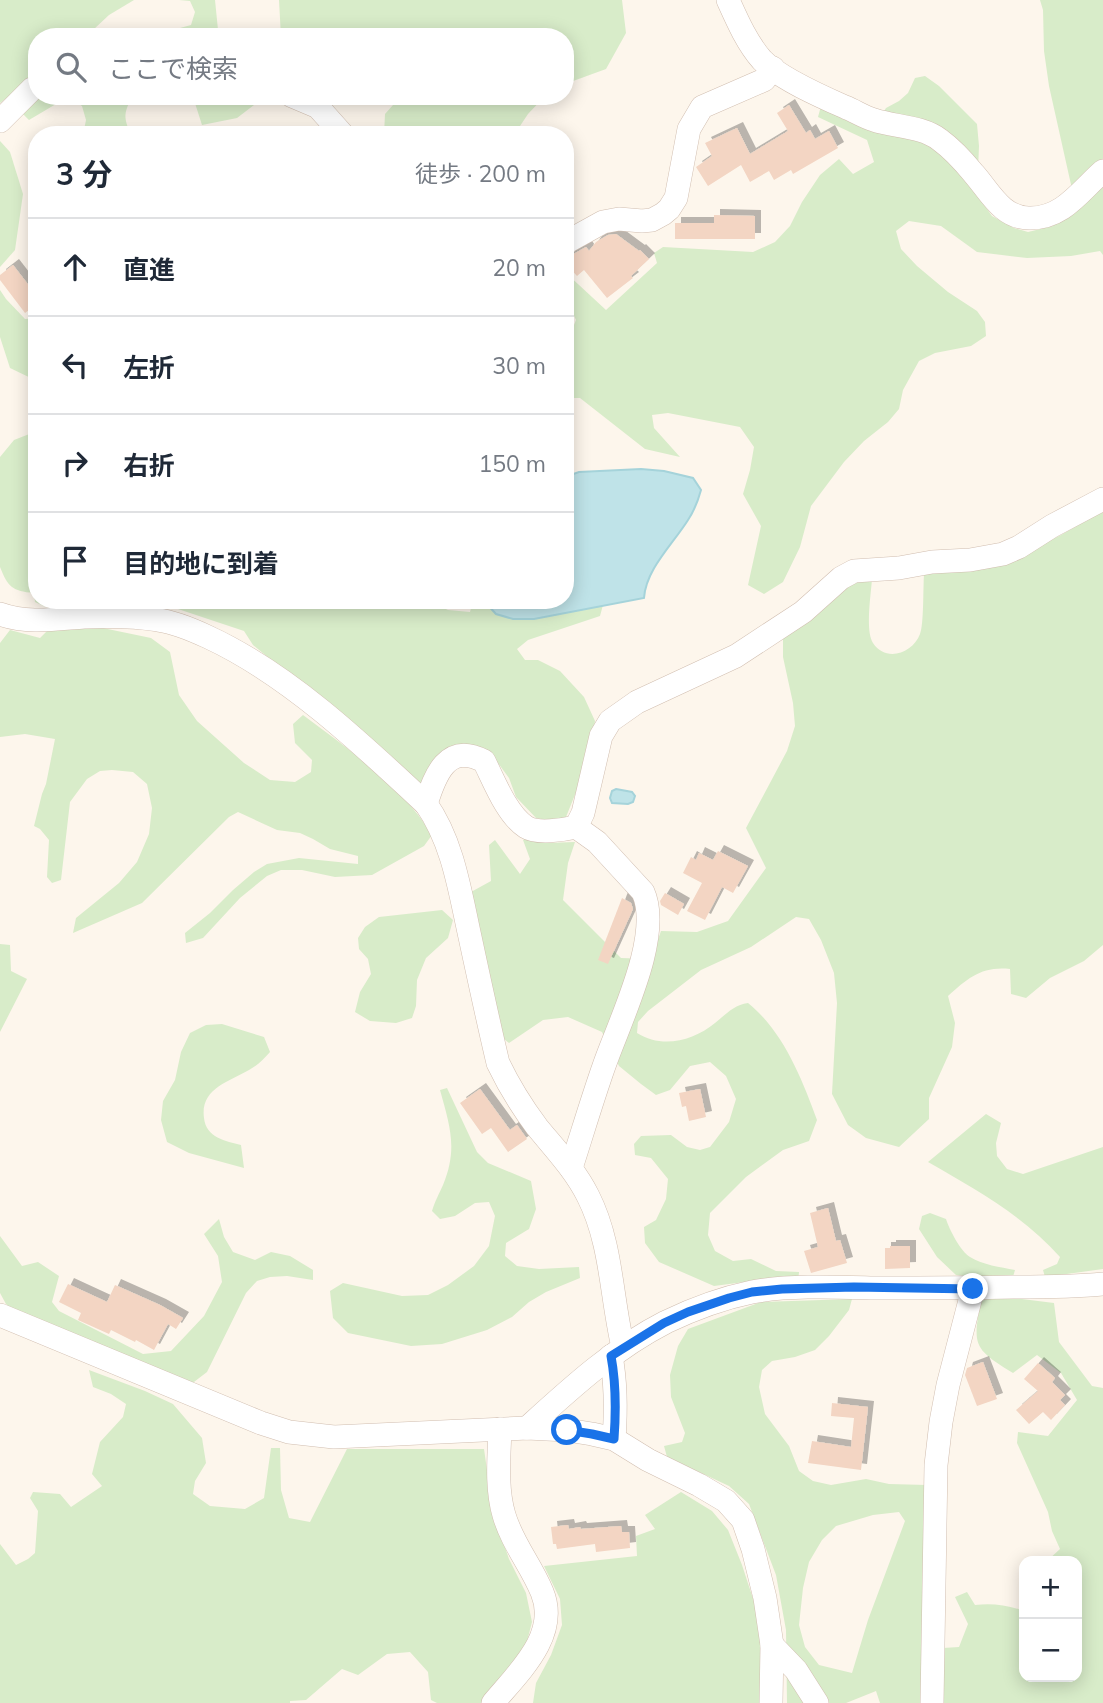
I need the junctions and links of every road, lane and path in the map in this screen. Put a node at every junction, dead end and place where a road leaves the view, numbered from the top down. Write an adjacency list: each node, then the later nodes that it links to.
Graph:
1 (727, 0): 2 (street)
2 (773, 68): 7 (street); 8 (street)
3 (28, 93): 5 (street)
4 (313, 105): 6 (street)
5 (0, 121)
6 (335, 126)
7 (1103, 171)
8 (574, 238)
9 (1103, 499): 12 (street)
10 (0, 614): 11 (street)
11 (426, 804): 12 (street); 13 (street)
12 (576, 827): 13 (street)
13 (572, 1168): 17 (street)
14 (1103, 1284): 15 (street)
15 (973, 1289): 17 (street); 25 (street)
16 (0, 1315): 19 (street)
17 (617, 1351): 18 (street); 20 (street)
18 (527, 1428): 19 (street); 20 (street)
19 (500, 1429): 22 (street)
20 (614, 1439): 21 (street)
21 (772, 1645): 23 (street); 24 (street)
22 (493, 1703)
23 (771, 1703)
24 (817, 1703)
25 (932, 1703)

